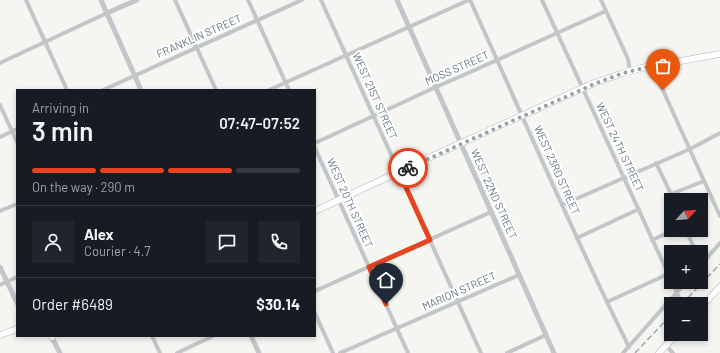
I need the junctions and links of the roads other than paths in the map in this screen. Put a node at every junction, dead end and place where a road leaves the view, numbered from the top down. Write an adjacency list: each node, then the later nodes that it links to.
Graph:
1 (26, 0): 17 (street)
2 (100, 0): 13 (street)
3 (137, 0): 13 (street)
4 (175, 0): 18 (street)
5 (248, 0): 14 (street)
6 (302, 0): 14 (street, FRANKLIN STREET)
7 (321, 0): 20 (street, WEST 21ST STREET)
8 (397, 0): 15 (street, WEST 22ND STREET)
9 (470, 0): 15 (street); 21 (street, WEST 23RD STREET)
10 (542, 0): 16 (street, WEST 24TH STREET)
11 (601, 0): 12 (street)
12 (606, 11): 16 (street, MOSS STREET); 24 (street)
13 (107, 14): 17 (street); 25 (street)
14 (256, 20): 18 (street, FRANKLIN STREET); 26 (street)
15 (409, 27): 20 (street); 27 (street, WEST 22ND STREET)
16 (557, 33): 21 (street, MOSS STREET); 34 (street, WEST 24TH STREET)
17 (45, 42): 22 (street); 28 (street)
18 (197, 47): 25 (street, FRANKLIN STREET); 31 (street)
19 (720, 54): 23 (main road)
20 (346, 55): 26 (street); 36 (street, WEST 21ST STREET)
21 (498, 60): 27 (street, MOSS STREET); 37 (street, WEST 23RD STREET)
22 (0, 63)
23 (652, 66): 24 (main road); 45 (street)
24 (630, 71): 34 (main road)
25 (135, 75): 29 (street, FRANKLIN STREET); 30 (street)
26 (286, 82): 32 (street); 33 (street)
27 (436, 87): 36 (street, MOSS STREET); 44 (street, WEST 22ND STREET)
28 (67, 89)
29 (105, 89)
30 (141, 89)
31 (216, 89)
32 (271, 89)
33 (289, 89)
34 (582, 89): 37 (main road); 49 (street, WEST 24TH STREET)
35 (0, 105): 39 (street)
36 (374, 116): 43 (street, MOSS STREET); 48 (street, WEST 21ST STREET)
37 (523, 116): 44 (main road); 53 (street, WEST 23RD STREET)
38 (16, 129): 39 (street)
39 (12, 131): 41 (street); 42 (street)
40 (720, 134): 45 (street)
41 (0, 137)
42 (16, 140)
43 (316, 143)
44 (460, 143): 48 (main road); 57 (street, WEST 22ND STREET)
45 (690, 149): 47 (street); 50 (street)
46 (316, 150): 51 (street, WEST 20TH STREET)
47 (656, 163): 49 (street); 50 (street)
48 (399, 172): 51 (main road); 61 (street, WEST 21ST STREET)
49 (624, 178): 53 (street); 54 (street, WEST 24TH STREET)
50 (704, 181): 58 (street)
51 (339, 201): 56 (main road); 66 (street, WEST 20TH STREET)
52 (16, 204): 55 (street)
53 (562, 205): 60 (street, WEST 23RD STREET)
54 (638, 209): 60 (street); 62 (street, WEST 24TH STREET)
55 (0, 211)
56 (316, 211)
57 (491, 212): 61 (street); 68 (street, WEST 22ND STREET)
58 (720, 216)
59 (664, 235): 62 (street)
60 (577, 238): 82 (street, WEST 23RD STREET)
61 (430, 240): 66 (street); 81 (street, WEST 21ST STREET)
62 (652, 240): 65 (street, WEST 24TH STREET)
63 (720, 244): 64 (street)
64 (708, 257)
65 (664, 266)
66 (369, 267): 76 (street); 84 (street, WEST 20TH STREET)
67 (0, 268): 71 (street)
68 (519, 275): 81 (street, MARION STREET); 87 (street, WEST 22ND STREET)
69 (664, 276): 82 (street)
70 (16, 278): 71 (street)
71 (7, 282): 72 (street); 80 (street)
72 (0, 285)
73 (720, 287): 79 (main road)
74 (675, 289): 77 (street, WEST 24TH STREET)
75 (680, 289): 77 (street)
76 (316, 291)
77 (677, 293): 78 (street, WEST 24TH STREET); 94 (street)
78 (679, 297)
79 (708, 300)
80 (16, 301)
81 (458, 301): 84 (street, MARION STREET); 102 (street, WEST 21ST STREET)
82 (607, 302): 94 (street, WEST 23RD STREET)
83 (316, 315): 99 (street)
84 (397, 328): 100 (street, MARION STREET); 101 (street, WEST 20TH STREET)
85 (14, 330): 86 (main road)
86 (0, 335)
87 (546, 335): 103 (street); 104 (street, WEST 22ND STREET)
88 (52, 337): 95 (street)
89 (152, 337): 96 (street)
90 (212, 337): 97 (street)
91 (251, 337): 98 (street)
92 (671, 341): 93 (main road)
93 (666, 346): 106 (main road); 107 (street)
94 (629, 347): 105 (street)
95 (60, 353)
96 (160, 353)
97 (177, 353)
98 (259, 353)
99 (333, 353)
100 (340, 353)
101 (408, 353)
102 (481, 353)
103 (507, 353)
104 (554, 353)
105 (623, 353)
106 (659, 353)
107 (673, 353)

